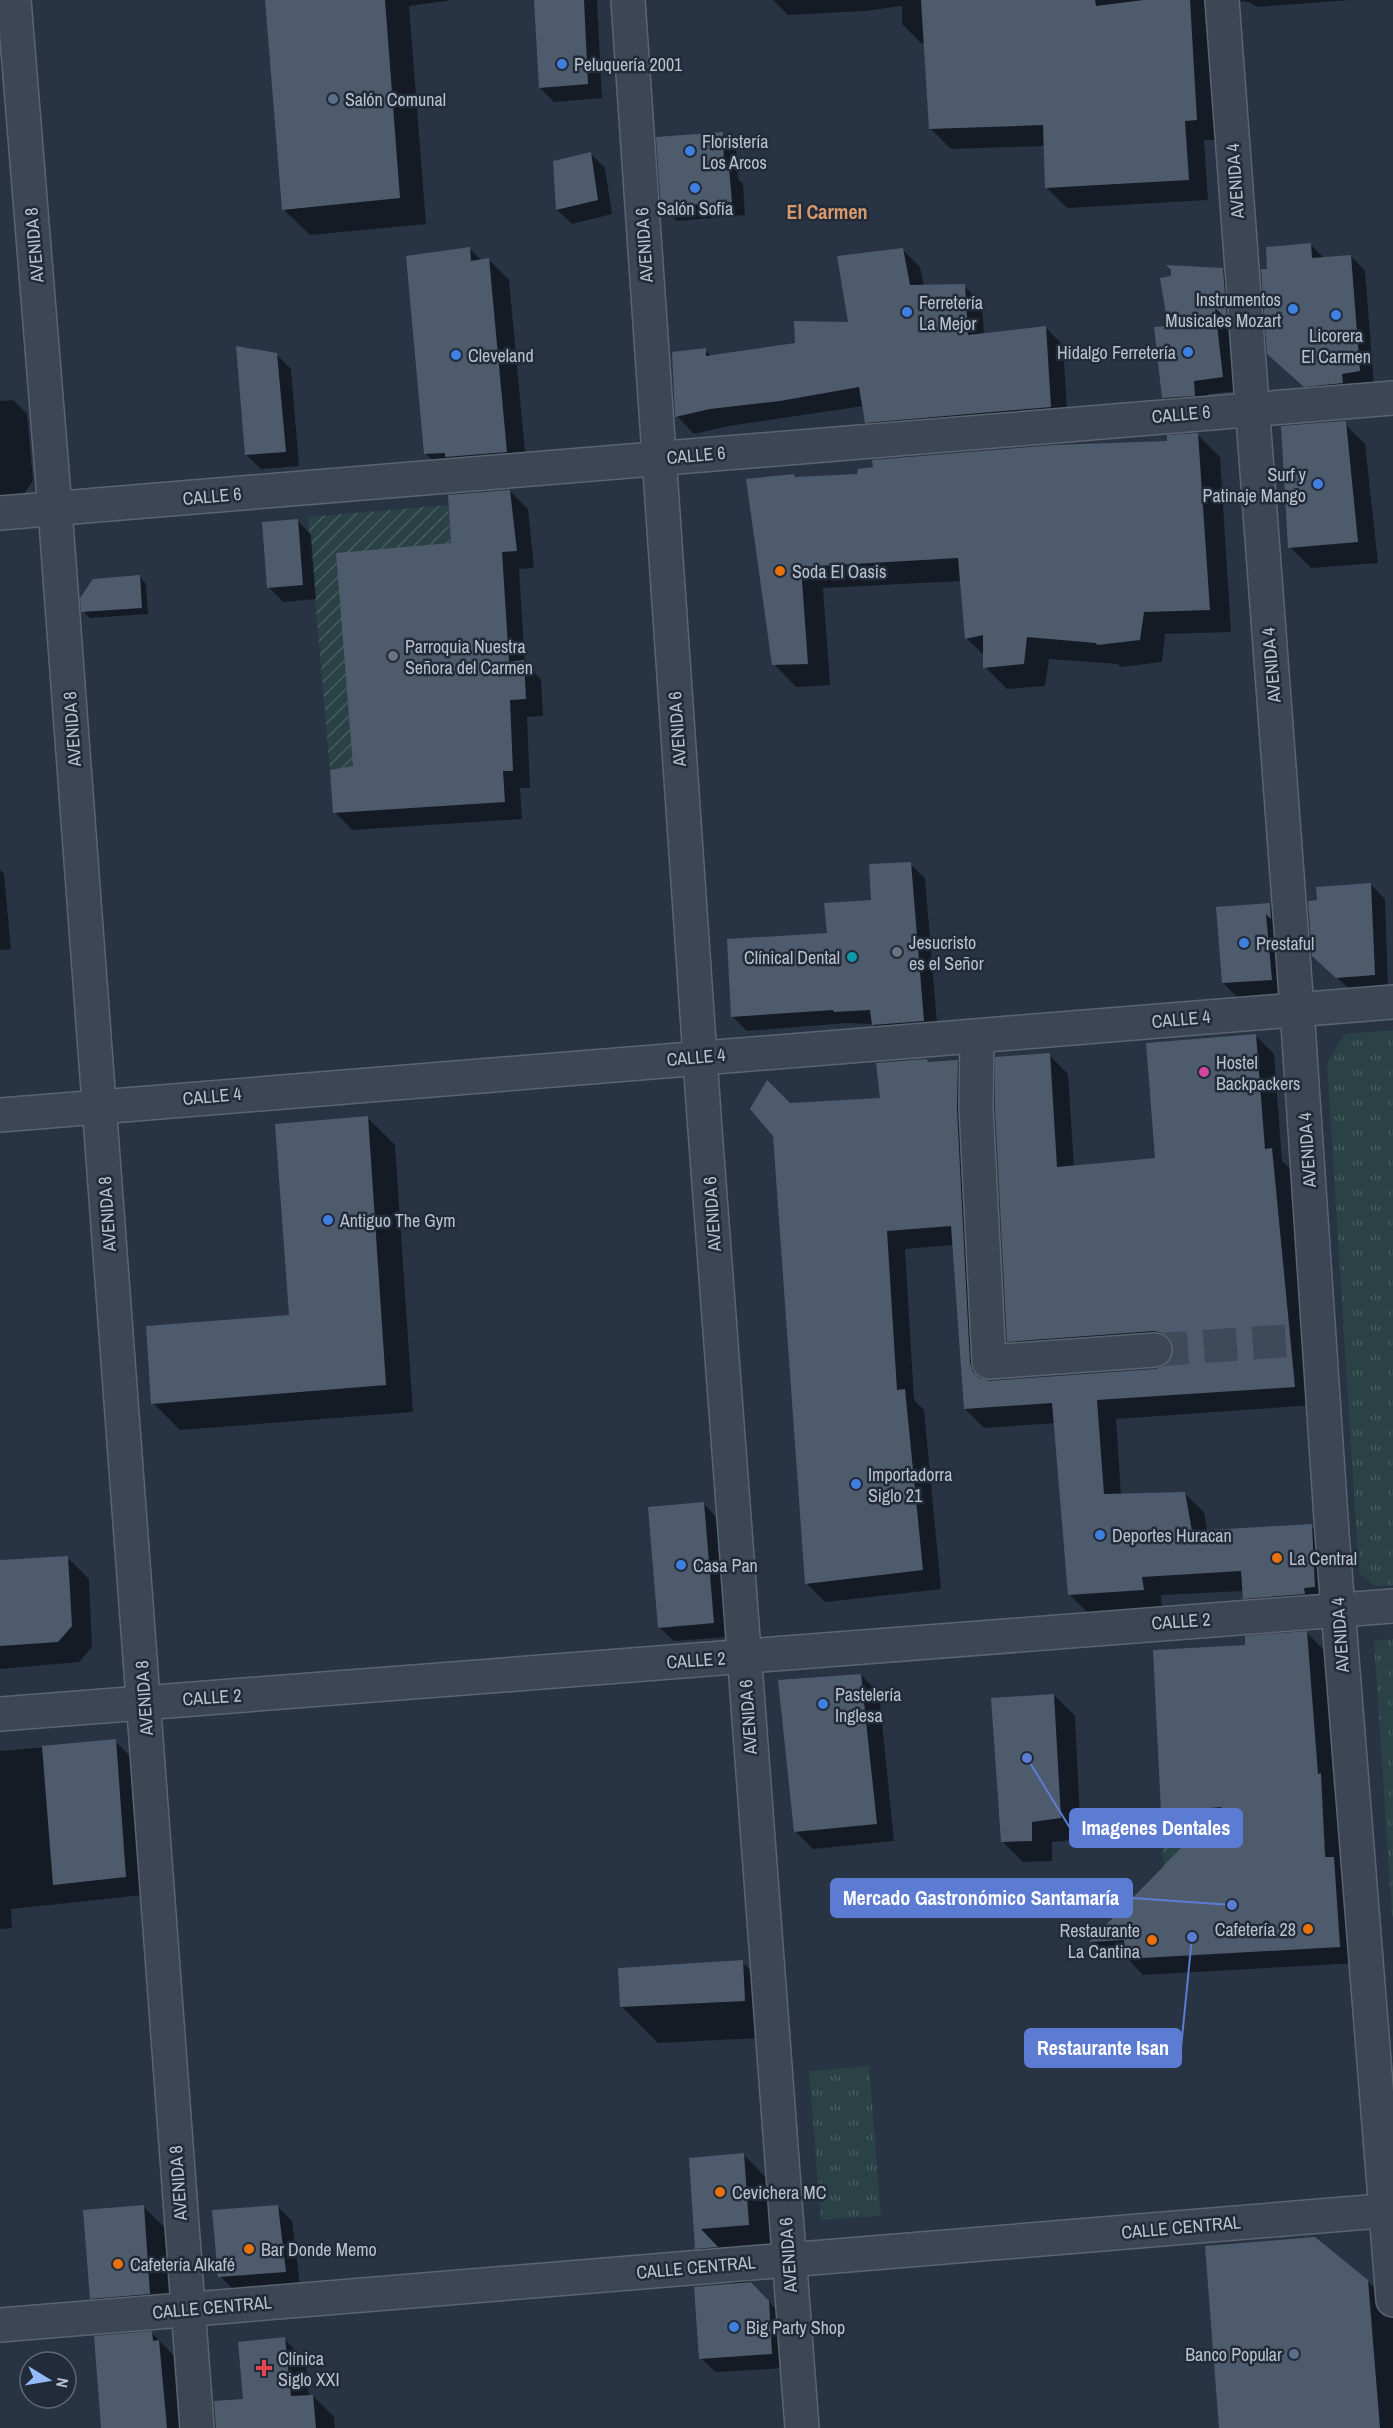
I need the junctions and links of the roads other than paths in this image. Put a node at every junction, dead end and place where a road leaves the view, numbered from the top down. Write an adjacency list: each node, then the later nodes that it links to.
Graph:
1 (14, 0): 7 (street, AVENIDA 8)
2 (628, 0): 6 (street, AVENIDA 6)
3 (1222, 0): 5 (street, AVENIDA 4)
4 (1393, 398): 5 (street, CALLE 6)
5 (1251, 408): 6 (street, CALLE 6); 10 (street, AVENIDA 4)
6 (658, 458): 7 (street, CALLE 6); 12 (street, AVENIDA 6)
7 (55, 509): 8 (street, CALLE 6); 13 (street, AVENIDA 8)
8 (0, 513)
9 (1393, 1002): 10 (street, CALLE 4)
10 (1297, 1009): 11 (street, CALLE 4); 17 (street, AVENIDA 4)
11 (977, 1036): 12 (street, CALLE 4); 15 (street)
12 (700, 1056): 13 (street, CALLE 4); 18 (street, AVENIDA 6)
13 (99, 1106): 14 (street, CALLE 4); 19 (street, AVENIDA 8)
14 (0, 1115)
15 (1155, 1350)
16 (1393, 1606): 17 (street, CALLE 2)
17 (1339, 1609): 18 (street, CALLE 2); 21 (street, AVENIDA 4)
18 (743, 1656): 19 (street, CALLE 2); 22 (street, AVENIDA 6)
19 (144, 1702): 20 (street, CALLE 2); 24 (street, AVENIDA 8)
20 (0, 1714)
21 (1390, 2211): 22 (street, CALLE CENTRAL); 23 (street, AVENIDA 4)
22 (789, 2260): 24 (street, CALLE CENTRAL); 27 (street, AVENIDA 6)
23 (1393, 2300)
24 (186, 2310): 25 (street, CALLE CENTRAL); 26 (street, AVENIDA 8)
25 (0, 2325)
26 (196, 2428)
27 (802, 2428)

